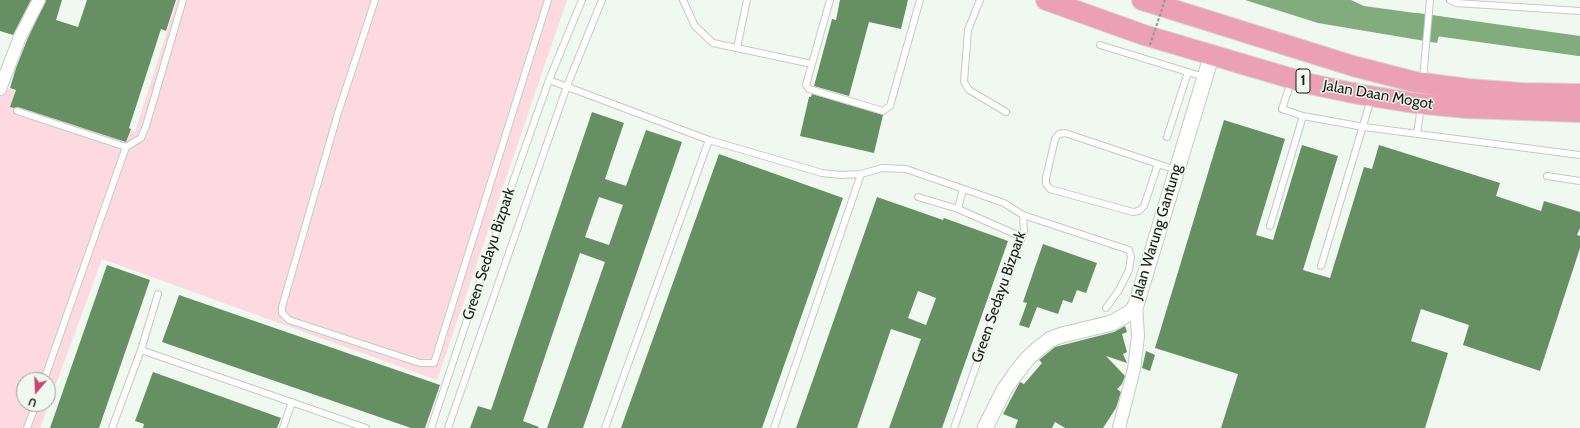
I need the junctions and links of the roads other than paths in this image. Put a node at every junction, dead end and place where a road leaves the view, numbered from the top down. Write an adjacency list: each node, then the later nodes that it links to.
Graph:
1 (39, 0): 27 (street)
2 (183, 0): 39 (lane)
3 (375, 0): 4 (lane)
4 (548, 0)
5 (582, 0): 25 (lane, Green Sedayu Bizpark)
6 (602, 0): 26 (lane, Green Sedayu Bizpark)
7 (683, 0): 18 (lane)
8 (747, 0): 18 (lane)
9 (830, 0): 20 (lane)
10 (920, 0): 20 (lane)
11 (980, 0): 32 (lane)
12 (1046, 0): 19 (highway, Jalan Daan Mogot / 1)
13 (1142, 0): 22 (highway, Jalan Daan Mogot / 1)
14 (1430, 0): 22 (lane)
15 (1450, 0): 16 (lane)
16 (1580, 11)
17 (1100, 45): 21 (lane)
18 (737, 48): 20 (lane)
19 (1212, 54): 23 (street, Jalan Warung Gantung); 24 (highway, Jalan Daan Mogot / 1)
20 (812, 64)
21 (1188, 72): 23 (lane); 37 (lane)
22 (1423, 75): 28 (highway, Jalan Daan Mogot / 1)
23 (1204, 77): 42 (street, Jalan Warung Gantung)
24 (1293, 78): 29 (highway, Jalan Daan Mogot / 1); 34 (lane)
25 (549, 80): 26 (lane, Green Sedayu Bizpark); 64 (lane, Green Sedayu Bizpark)
26 (567, 86): 38 (lane, Green Sedayu Bizpark); 65 (lane, Green Sedayu Bizpark)
27 (0, 89)
28 (1580, 94)
29 (1372, 96): 30 (highway, Jalan Daan Mogot / 1); 35 (lane)
30 (1421, 104): 33 (highway, Jalan Daan Mogot / 1); 36 (lane)
31 (17, 111): 39 (lane)
32 (1006, 112)
33 (1580, 112)
34 (1303, 116): 35 (lane); 50 (lane)
35 (1364, 127): 36 (lane); 52 (lane)
36 (1418, 134): 40 (lane)
37 (1167, 137)
38 (708, 140): 43 (lane, Green Sedayu Bizpark); 66 (lane)
39 (126, 147): 57 (lane)
40 (1580, 155)
41 (1158, 164): 41 (lane); 42 (lane)
42 (1176, 170): 54 (street, Jalan Warung Gantung)
43 (861, 174): 46 (lane, Green Sedayu Bizpark); 67 (lane)
44 (1546, 176): 45 (lane)
45 (1580, 182)
46 (963, 189): 48 (lane); 49 (lane, Green Sedayu Bizpark)
47 (918, 197): 48 (lane)
48 (958, 209): 51 (lane)
49 (1023, 215): 51 (lane, Green Sedayu Bizpark); 55 (lane)
50 (1270, 226)
51 (1022, 237): 68 (lane, Green Sedayu Bizpark)
52 (1321, 266)
53 (158, 294): 56 (lane)
54 (1136, 305): 69 (street, Jalan Warung Gantung); 70 (street)
55 (1106, 308)
56 (141, 350): 58 (lane); 61 (lane)
57 (47, 372)
58 (292, 402): 62 (lane); 63 (lane)
59 (33, 412): 60 (lane)
60 (27, 428)
61 (112, 428)
62 (282, 428)
63 (366, 428)
64 (431, 428)
65 (448, 428)
66 (605, 428)
67 (774, 428)
68 (954, 428)
69 (985, 428)
70 (1120, 428)

